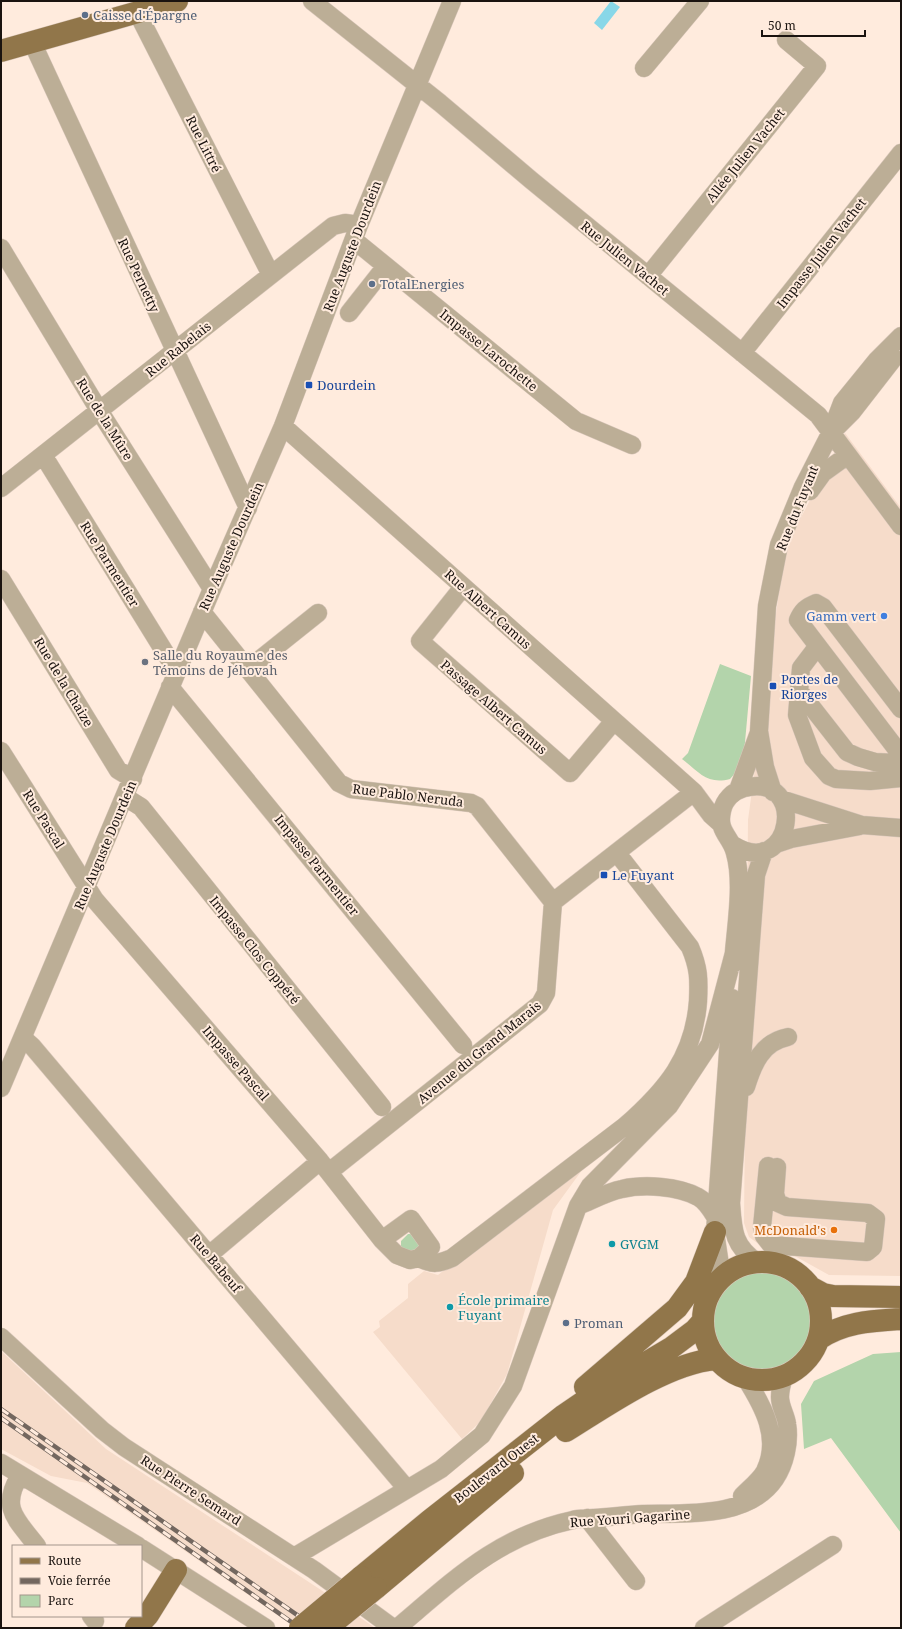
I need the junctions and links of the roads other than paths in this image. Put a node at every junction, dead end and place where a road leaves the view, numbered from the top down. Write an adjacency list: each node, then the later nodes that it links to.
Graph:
1 (174, 1): 5 (main road)
2 (312, 1): 10 (street, Rue Julien Vachet)
3 (452, 1): 10 (street, Rue Auguste Dourdein)
4 (700, 1): 9 (street)
5 (137, 12): 7 (main road); 15 (street, Rue Littré)
6 (786, 40): 16 (street, Allée Julien Vachet)
7 (32, 42): 8 (main road); 20 (street, Rue Pernetty)
8 (1, 51)
9 (644, 68)
10 (417, 86): 12 (street, Rue Auguste Dourdein); 16 (street, Rue Julien Vachet)
11 (901, 153): 21 (street, Impasse Julien Vachet)
12 (357, 232): 14 (street, Impasse Larochette); 15 (street, Rue Rabelais); 23 (street, Rue Auguste Dourdein)
13 (1, 248): 22 (street, Rue de la Mûre)
14 (386, 266): 17 (street); 25 (street, Impasse Larochette)
15 (271, 275): 20 (street, Rue Rabelais)
16 (648, 276): 21 (street, Rue Julien Vachet)
17 (349, 313)
18 (901, 336): 24 (street)
19 (901, 350): 24 (street)
20 (174, 351): 22 (street, Rue Rabelais); 29 (street, Rue Pernetty)
21 (742, 353): 24 (street, Rue Julien Vachet)
22 (100, 412): 26 (street, Rue Rabelais); 34 (street, Rue de la Mûre)
23 (283, 426): 29 (street, Rue Auguste Dourdein); 33 (street, Rue Albert Camus)
24 (831, 432): 27 (street, Rue Julien Vachet); 31 (street, Rue du Fuyant)
25 (632, 445)
26 (43, 455): 28 (street, Rue Rabelais); 39 (street, Rue Parmentier)
27 (848, 455): 30 (street, Rue Julien Vachet); 31 (street)
28 (1, 488)
29 (248, 508): 34 (street, Rue Auguste Dourdein)
30 (900, 527)
31 (779, 545): 43 (street, Rue du Fuyant)
32 (1, 578): 48 (street, Rue de la Chaize)
33 (463, 587): 42 (street, Rue Albert Camus); 42 (street, Passage Albert Camus)
34 (212, 589): 35 (street, Rue Auguste Dourdein)
35 (202, 612): 38 (street, Rue Pablo Neruda); 39 (street, Rue Auguste Dourdein)
36 (318, 613): 38 (street)
37 (818, 647): 40 (street); 41 (street); 45 (street)
38 (248, 669): 60 (street, Rue Pablo Neruda)
39 (174, 680): 48 (street, Rue Auguste Dourdein); 64 (street, Impasse Parmentier)
40 (800, 692): 46 (street); 47 (street)
41 (901, 710)
42 (614, 720): 49 (street, Rue Albert Camus)
43 (759, 731): 50 (street, Rue du Fuyant); 51 (street, Rue du Fuyant)
44 (1, 751): 59 (street, Rue Pascal)
45 (901, 755)
46 (901, 760)
47 (901, 778)
48 (133, 779): 52 (street, Rue Auguste Dourdein)
49 (694, 792): 50 (street); 53 (street, Rue Albert Camus); 58 (street)
50 (734, 792): 51 (street); 53 (street)
51 (777, 796): 54 (street); 57 (street)
52 (125, 797): 59 (street, Rue Auguste Dourdein); 66 (street, Impasse Clos Coppéré)
53 (721, 824): 56 (street)
54 (862, 825): 55 (street); 57 (street)
55 (901, 828)
56 (733, 845): 57 (street); 61 (street)
57 (770, 847): 67 (street)
58 (617, 853): 60 (street); 74 (street, Impasse Pascal)
59 (87, 887): 63 (street, Rue Auguste Dourdein); 69 (street, Impasse Pascal)
60 (553, 902): 69 (street, Avenue du Grand Marais)
61 (734, 953): 70 (street); 71 (street)
62 (788, 1037): 67 (street)
63 (23, 1038): 65 (street, Rue Auguste Dourdein); 73 (street, Rue Babeuf)
64 (463, 1045)
65 (1, 1088)
66 (382, 1106)
67 (739, 1107): 75 (street)
68 (773, 1166): 68 (street)
69 (324, 1167): 72 (street, Impasse Pascal); 73 (street, Avenue du Grand Marais)
70 (578, 1206): 71 (street); 88 (street)
71 (716, 1225): 76 (street); 91 (main road)
72 (382, 1240): 74 (street, Impasse Pascal); 74 (street)
73 (209, 1256): 88 (street, Rue Babeuf)
74 (419, 1258)
75 (757, 1262): 76 (main road); 77 (main road)
76 (722, 1278): 80 (main road)
77 (810, 1287): 78 (main road); 82 (main road)
78 (901, 1297)
79 (898, 1319): 82 (main road)
80 (702, 1322): 83 (main road); 91 (main road, Boulevard Ouest)
81 (1, 1337): 96 (street, Rue Pierre Semard)
82 (819, 1339): 84 (main road)
83 (715, 1358): 85 (main road); 99 (main road, Boulevard Ouest)
84 (784, 1377): 85 (main road); 89 (street, Rue Youri Gagarine)
85 (746, 1379): 89 (street)
86 (1, 1463): 87 (street)
87 (20, 1475): 92 (street); 93 (street)
88 (407, 1489): 96 (street)
89 (728, 1509): 90 (street, Rue Youri Gagarine)
90 (587, 1518): 98 (street); 105 (street, Rue Youri Gagarine)
91 (429, 1521): 99 (main road, Boulevard Ouest)
92 (36, 1545)
93 (136, 1545)
94 (833, 1545): 106 (street)
95 (142, 1549): 97 (street)
96 (294, 1557): 104 (street, Rue Pierre Semard)
97 (176, 1570): 100 (main road); 101 (street)
98 (636, 1581)
99 (368, 1583): 102 (main road, Boulevard Ouest, bridge); 103 (main road, Boulevard Ouest, bridge)
100 (136, 1628)
101 (266, 1628)
102 (300, 1628)
103 (327, 1628)
104 (393, 1628)
105 (397, 1628)
106 (704, 1628)

